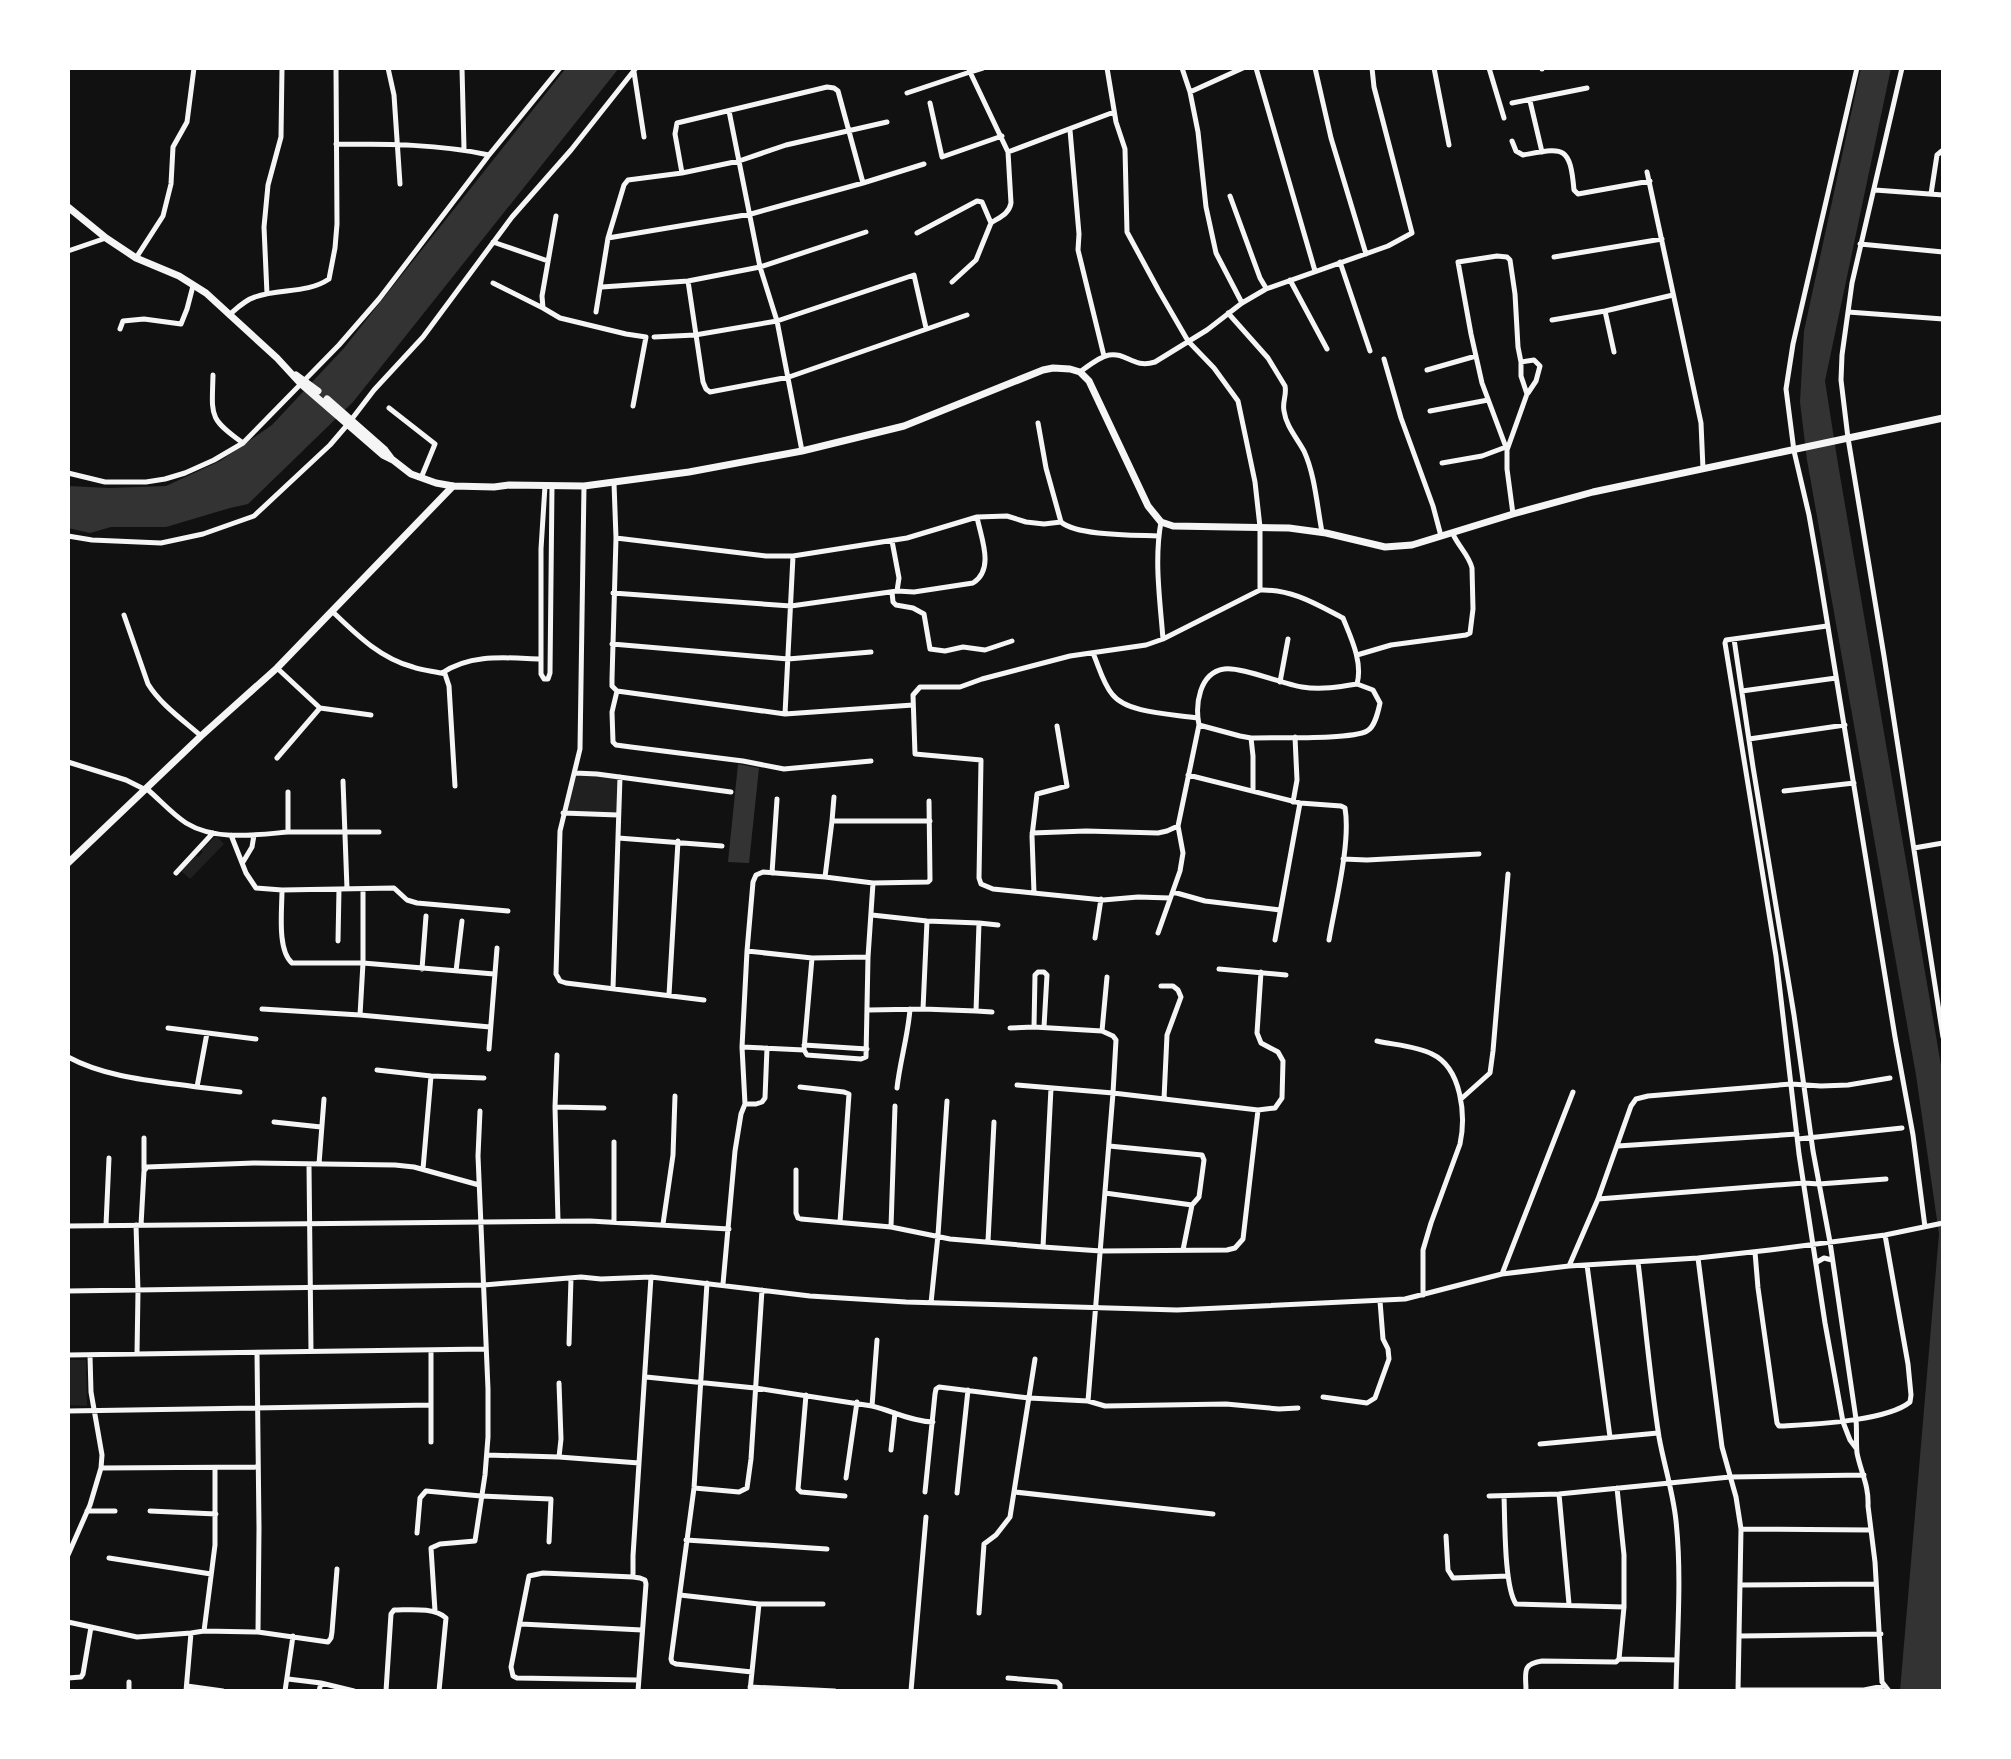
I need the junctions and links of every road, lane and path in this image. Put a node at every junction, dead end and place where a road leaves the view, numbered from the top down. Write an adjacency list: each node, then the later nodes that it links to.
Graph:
1 (194, 68): 69 (street)
2 (282, 68): 81 (street)
3 (336, 68): 35 (street)
4 (388, 68): 36 (street)
5 (462, 68): 38 (street)
6 (560, 68): 42 (street)
7 (983, 68): 19 (street)
8 (1107, 68): 27 (street)
9 (1182, 68): 21 (street)
10 (1243, 68): 21 (street)
11 (1256, 68): 73 (street)
12 (1315, 68): 67 (street)
13 (1372, 68): 67 (street)
14 (1434, 68): 37 (street)
15 (1489, 68): 28 (street)
16 (1857, 68): 122 (street)
17 (1902, 68): 50 (street)
18 (635, 70): 33 (street); 63 (street)
19 (969, 70): 22 (street); 32 (street)
20 (1587, 88): 23 (street)
21 (1190, 92): 83 (street)
22 (907, 93)
23 (1530, 101): 25 (street); 41 (street)
24 (930, 103): 32 (street)
25 (1512, 103)
26 (729, 111): 31 (street); 43 (street); 46 (street)
27 (1114, 112): 30 (street); 98 (street)
28 (1504, 118)
29 (887, 122): 31 (street)
30 (1070, 130): 40 (street); 102 (street)
31 (849, 131): 43 (street); 48 (street)
32 (1002, 136): 40 (street)
33 (644, 137)
34 (1512, 141): 41 (street)
35 (336, 144): 36 (street); 81 (street)
36 (398, 144): 38 (street); 49 (street)
37 (1449, 145)
38 (464, 149): 42 (street)
39 (1943, 150): 51 (street)
40 (1008, 152): 57 (street)
41 (1542, 152): 47 (street)
42 (489, 155): 110 (street)
43 (739, 161): 46 (street); 55 (street)
44 (924, 164): 48 (street)
45 (1647, 172): 47 (street)
46 (682, 173): 61 (street)
47 (1650, 181): 62 (street)
48 (863, 183): 55 (street)
49 (400, 184)
50 (1875, 190): 51 (street); 64 (street)
51 (1931, 194): 52 (street)
52 (1943, 195)
53 (1230, 196): 80 (street)
54 (68, 207): 60 (main road)
55 (751, 214): 61 (street); 72 (street)
56 (556, 216): 70 (street)
57 (991, 223): 59 (street); 76 (street)
58 (866, 232): 72 (street)
59 (917, 233)
60 (106, 238): 65 (street); 69 (main road)
61 (608, 238): 79 (street)
62 (1662, 239): 68 (street); 82 (street)
63 (493, 242): 70 (street); 117 (street)
64 (1860, 244): 66 (street); 87 (street)
65 (68, 251)
66 (1943, 252)
67 (1366, 254): 71 (street)
68 (1554, 257)
69 (136, 258): 78 (main road)
70 (548, 261): 84 (street)
71 (1340, 262): 73 (street); 100 (street)
72 (760, 267): 75 (street); 93 (street)
73 (1315, 271): 74 (street)
74 (1290, 280): 80 (street); 99 (street)
75 (688, 281): 79 (street); 96 (street)
76 (952, 282)
77 (493, 283): 84 (street)
78 (194, 285): 89 (main road); 95 (street)
79 (602, 287): 86 (street)
80 (1266, 289): 83 (street)
81 (267, 294): 89 (street)
82 (1673, 295): 85 (street); 125 (street)
83 (1242, 303): 88 (street)
84 (543, 308): 113 (street)
85 (1605, 311): 92 (street); 101 (street)
86 (596, 312)
87 (1848, 312): 91 (street); 119 (street)
88 (1228, 313): 98 (street); 137 (street)
89 (229, 315): 110 (main road)
90 (967, 315): 94 (street)
91 (1943, 319)
92 (1552, 320)
93 (777, 321): 94 (street); 96 (street); 109 (street)
94 (926, 328): 109 (street)
95 (120, 329)
96 (695, 335): 97 (street); 109 (street)
97 (654, 337)
98 (1188, 341): 102 (street); 136 (street)
99 (1327, 349)
100 (1370, 351)
101 (1614, 352)
102 (1104, 356): 107 (street)
103 (1476, 356): 105 (street); 106 (street); 112 (street)
104 (1384, 359): 141 (street)
105 (1521, 362): 111 (street); 111 (street)
106 (1427, 370)
107 (1080, 372): 123 (main road); 135 (main road)
108 (213, 375): 120 (street)
109 (789, 377): 123 (street)
110 (303, 382): 117 (main road); 120 (street)
111 (1527, 394): 121 (street)
112 (1488, 400): 115 (street); 121 (street)
113 (633, 406)
114 (389, 408): 127 (street)
115 (1430, 411)
116 (1943, 418): 119 (main road)
117 (348, 421): 127 (main road); 139 (street)
118 (1038, 423): 134 (street)
119 (1845, 438): 122 (main road); 218 (street)
120 (243, 443): 126 (street)
121 (1507, 448): 124 (street); 132 (street)
122 (1798, 450): 125 (main road); 151 (street)
123 (802, 451): 128 (main road)
124 (1442, 463)
125 (1703, 470): 132 (main road)
126 (68, 473)
127 (421, 479): 129 (main road)
128 (614, 483): 131 (main road); 142 (street)
129 (453, 486): 130 (main road); 149 (main road)
130 (548, 486): 131 (main road); 160 (street); 160 (street)
131 (584, 486): 185 (street)
132 (1513, 514): 138 (main road)
133 (977, 517): 134 (street); 143 (street); 146 (street)
134 (1061, 522): 140 (street)
135 (1161, 522): 136 (main road); 140 (street)
136 (1260, 527): 137 (main road); 145 (street)
137 (1322, 532): 141 (main road)
138 (1453, 534): 141 (main road); 159 (street)
139 (68, 536)
140 (1158, 536): 152 (street)
141 (1441, 536)
142 (616, 538): 144 (street); 147 (street)
143 (892, 541): 144 (street); 146 (street)
144 (793, 556): 148 (street)
145 (1260, 590): 152 (street); 159 (street)
146 (894, 591): 148 (street); 155 (street)
147 (613, 593): 148 (street); 156 (street)
148 (791, 606): 161 (street)
149 (333, 612): 162 (main road); 163 (street)
150 (124, 615): 176 (street)
151 (1827, 626): 154 (street); 164 (street)
152 (1163, 639): 158 (street)
153 (1288, 639): 165 (street)
154 (1734, 639): 168 (street); 184 (street)
155 (1012, 641)
156 (612, 644): 161 (street); 167 (street)
157 (871, 652): 161 (street)
158 (1093, 653): 169 (street); 173 (street)
159 (1357, 655): 166 (street)
160 (541, 659): 163 (street)
161 (788, 659): 171 (street)
162 (277, 668): 170 (street); 176 (main road)
163 (442, 673): 190 (street)
164 (1836, 678): 168 (street); 174 (street)
165 (1280, 682): 166 (street); 173 (street)
166 (1357, 684): 177 (street)
167 (617, 691): 171 (street); 181 (street)
168 (1742, 691): 179 (street)
169 (913, 705): 171 (street); 233 (street)
170 (320, 708): 172 (street); 180 (street)
171 (785, 714)
172 (371, 715)
173 (1198, 722): 178 (street); 186 (street)
174 (1845, 725): 179 (street); 189 (street)
175 (1057, 726): 210 (street)
176 (201, 736): 191 (main road)
177 (1295, 737): 178 (street); 199 (street)
178 (1251, 738): 192 (street)
179 (1749, 739): 183 (street)
180 (277, 758)
181 (871, 761)
182 (68, 762): 191 (street)
183 (1753, 767): 184 (street); 251 (street)
184 (1745, 769): 252 (street)
185 (575, 773): 187 (street); 200 (street)
186 (1188, 775): 192 (street); 204 (street)
187 (620, 777): 195 (street); 201 (street)
188 (343, 781): 207 (street)
189 (1854, 783): 193 (street); 350 (street)
190 (455, 786)
191 (146, 789): 205 (street); 221 (main road)
192 (1253, 791): 199 (street)
193 (1784, 791)
194 (288, 792): 206 (street)
195 (731, 792)
196 (834, 797): 202 (street)
197 (777, 799): 224 (street)
198 (929, 801): 203 (street)
199 (1297, 802): 220 (street); 236 (street)
200 (563, 813): 201 (street); 264 (street)
201 (618, 815): 213 (street)
202 (832, 821): 203 (street); 226 (street)
203 (930, 821): 227 (street)
204 (1178, 826): 210 (street); 232 (street)
205 (197, 829): 209 (street); 217 (street)
206 (288, 832): 207 (street); 212 (street)
207 (345, 832): 208 (street); 229 (street)
208 (379, 832)
209 (213, 833): 211 (street); 217 (street)
210 (1032, 833): 233 (street)
211 (231, 835): 212 (street); 222 (street)
212 (254, 835): 222 (street)
213 (618, 838): 214 (street); 264 (street)
214 (678, 841): 216 (street); 265 (street)
215 (1943, 843): 218 (street)
216 (722, 846)
217 (199, 848): 223 (street)
218 (1914, 848): 281 (street)
219 (1479, 854): 220 (street)
220 (1343, 859): 247 (street)
221 (68, 863)
222 (243, 863): 231 (street)
223 (176, 873)
224 (772, 873): 226 (street); 250 (street)
225 (1508, 874): 308 (street)
226 (825, 877): 227 (street)
227 (873, 883): 238 (street)
228 (339, 889): 229 (street); 231 (street); 248 (street)
229 (347, 889): 230 (street)
230 (363, 889): 237 (street); 255 (street)
231 (282, 890): 255 (street)
232 (1173, 892): 234 (street); 236 (street)
233 (1034, 893): 235 (street)
234 (1170, 898): 235 (street); 244 (street)
235 (1101, 899): 245 (street)
236 (1280, 910): 246 (street)
237 (508, 911)
238 (872, 915): 241 (street); 253 (street)
239 (426, 916): 256 (street)
240 (462, 921): 258 (street)
241 (927, 921): 242 (street); 269 (street)
242 (979, 923): 243 (street); 271 (street)
243 (998, 925)
244 (1158, 933)
245 (1095, 938)
246 (1275, 940)
247 (1329, 940)
248 (338, 941)
249 (497, 948): 260 (street)
250 (747, 951): 254 (street); 284 (street)
251 (1784, 955): 252 (street); 297 (street)
252 (1776, 956): 295 (street)
253 (868, 957): 254 (street); 270 (street)
254 (812, 958): 286 (street)
255 (363, 963): 256 (street); 273 (street)
256 (422, 969): 258 (street)
257 (1219, 969): 259 (street)
258 (456, 971): 260 (street)
259 (1261, 972): 261 (street); 314 (street)
260 (494, 974): 274 (street)
261 (1286, 975)
262 (1107, 977): 279 (street)
263 (1161, 986): 307 (street)
264 (613, 988): 265 (street)
265 (669, 995): 266 (street)
266 (704, 1000)
267 (262, 1009): 273 (street)
268 (910, 1009): 269 (street); 270 (street); 300 (street)
269 (923, 1009): 271 (street)
270 (869, 1010): 288 (street)
271 (976, 1011): 272 (street)
272 (992, 1012)
273 (360, 1015): 274 (street)
274 (490, 1027): 287 (street)
275 (1034, 1027): 276 (street); 276 (street); 278 (street)
276 (1044, 1027): 279 (street)
277 (168, 1028): 280 (street)
278 (1010, 1028)
279 (1102, 1031): 304 (street)
280 (207, 1033): 282 (street); 298 (street)
281 (1943, 1037)
282 (256, 1039)
283 (1377, 1041): 308 (street)
284 (742, 1047): 285 (street); 310 (street)
285 (767, 1048): 286 (street); 310 (street)
286 (804, 1048): 288 (street); 288 (street)
287 (489, 1049)
288 (867, 1049)
289 (557, 1055): 312 (street)
290 (68, 1057): 298 (street)
291 (377, 1070): 292 (street)
292 (431, 1076): 293 (street); 329 (street)
293 (484, 1078)
294 (1890, 1078): 297 (street)
295 (1791, 1084): 297 (street); 320 (street); 325 (street)
296 (1017, 1085): 301 (street)
297 (1803, 1085): 322 (street)
298 (197, 1087): 302 (street)
299 (800, 1087): 342 (street)
300 (897, 1088)
301 (1051, 1088): 304 (street); 357 (street)
302 (240, 1092)
303 (1573, 1092): 367 (street)
304 (1113, 1093): 307 (street); 324 (street)
305 (675, 1096): 345 (street)
306 (324, 1099): 318 (street)
307 (1164, 1099): 314 (street)
308 (1461, 1099): 377 (street)
309 (947, 1101): 352 (street)
310 (745, 1104): 351 (street)
311 (895, 1106): 349 (street)
312 (555, 1107): 313 (street); 340 (street)
313 (604, 1108)
314 (1258, 1110): 358 (street)
315 (480, 1111): 335 (street)
316 (274, 1122): 318 (street)
317 (994, 1122): 354 (street)
318 (321, 1127): 327 (street)
319 (1902, 1128): 322 (street)
320 (1797, 1137): 322 (street); 325 (street); 333 (street)
321 (144, 1138): 331 (street)
322 (1811, 1138): 334 (street)
323 (614, 1142): 341 (street)
324 (1109, 1146): 336 (street); 338 (street)
325 (1618, 1146): 337 (street)
326 (109, 1158): 346 (street)
327 (319, 1164): 328 (street); 329 (street)
328 (309, 1165): 331 (street); 344 (street)
329 (423, 1169): 335 (street)
330 (796, 1170): 342 (street)
331 (144, 1171): 347 (street)
332 (1886, 1179): 334 (street)
333 (1804, 1183): 334 (street); 337 (street); 356 (street)
334 (1819, 1184): 355 (street)
335 (479, 1185): 339 (street)
336 (1105, 1193): 338 (street); 359 (street)
337 (1598, 1199): 366 (street)
338 (1192, 1205): 358 (street)
339 (482, 1221): 340 (street); 344 (street); 372 (street)
340 (558, 1221): 341 (street)
341 (614, 1221): 345 (street)
342 (840, 1222): 349 (street)
343 (1943, 1223): 350 (street)
344 (309, 1224): 347 (street); 373 (street)
345 (663, 1224): 351 (street)
346 (105, 1225): 347 (street); 348 (street)
347 (138, 1225): 376 (street)
348 (68, 1226)
349 (891, 1227): 352 (street)
350 (1927, 1227): 353 (street)
351 (729, 1229): 371 (street)
352 (938, 1235): 354 (street); 379 (street)
353 (1885, 1235): 355 (street); 408 (street)
354 (988, 1241): 357 (street)
355 (1830, 1242): 356 (street); 362 (street)
356 (1814, 1245): 360 (street); 364 (street)
357 (1043, 1247): 359 (street)
358 (1183, 1250): 359 (street)
359 (1101, 1251): 380 (street)
360 (1755, 1252): 361 (street); 410 (street)
361 (1698, 1258): 363 (street); 424 (street)
362 (1832, 1260): 364 (street); 408 (street)
363 (1638, 1262): 365 (street); 411 (street)
364 (1817, 1262): 410 (street)
365 (1587, 1265): 366 (street); 412 (street)
366 (1569, 1266): 367 (street)
367 (1502, 1274): 377 (street)
368 (651, 1277): 369 (street); 370 (street); 391 (street)
369 (571, 1278): 372 (street); 382 (street)
370 (707, 1283): 371 (street); 393 (street)
371 (723, 1284): 374 (street)
372 (484, 1285): 373 (street); 383 (street)
373 (310, 1288): 376 (street); 385 (street)
374 (762, 1290): 379 (street); 394 (street)
375 (68, 1291): 376 (street)
376 (138, 1291): 387 (street)
377 (1423, 1295): 378 (street)
378 (1380, 1301): 380 (street); 397 (street)
379 (931, 1303): 380 (street)
380 (1095, 1308): 399 (street)
381 (877, 1340): 402 (street)
382 (569, 1344)
383 (486, 1349): 384 (street); 417 (street)
384 (431, 1350): 385 (street); 401 (street)
385 (311, 1351): 386 (street)
386 (257, 1353): 387 (street); 404 (street)
387 (137, 1354): 389 (street)
388 (68, 1355): 389 (street)
389 (90, 1355): 406 (street)
390 (1035, 1359): 398 (street)
391 (646, 1377): 393 (street); 419 (street)
392 (559, 1383): 418 (street)
393 (699, 1383): 394 (street); 427 (street)
394 (755, 1388): 396 (street); 427 (street)
395 (968, 1390): 398 (street); 409 (street); 431 (street)
396 (806, 1395): 400 (street); 434 (street)
397 (1323, 1397)
398 (1029, 1398): 399 (street); 430 (street)
399 (1088, 1401): 403 (street)
400 (857, 1402): 402 (street); 425 (street)
401 (431, 1405): 404 (street); 413 (street)
402 (872, 1406): 407 (street)
403 (1298, 1408)
404 (257, 1409): 406 (street); 420 (street)
405 (68, 1411): 406 (street)
406 (94, 1412): 421 (street)
407 (895, 1413): 409 (street); 416 (street)
408 (1856, 1419): 410 (street); 415 (street)
409 (933, 1422): 429 (street)
410 (1843, 1422): 415 (street)
411 (1658, 1433): 412 (street); 426 (street)
412 (1610, 1437): 414 (street)
413 (431, 1442)
414 (1540, 1444)
415 (1856, 1449): 423 (street)
416 (891, 1450)
417 (487, 1455): 418 (street); 433 (street)
418 (559, 1457): 419 (street)
419 (639, 1463): 455 (street)
420 (258, 1467): 421 (street); 422 (street); 470 (street)
421 (101, 1468): 422 (street); 437 (street)
422 (215, 1468): 440 (street)
423 (1864, 1475): 424 (street); 444 (street)
424 (1730, 1477): 426 (street); 443 (street)
425 (846, 1478)
426 (1669, 1482): 428 (street); 476 (street)
427 (694, 1488): 447 (street)
428 (1617, 1488): 432 (street); 462 (street)
429 (925, 1492)
430 (1015, 1492): 441 (street); 464 (street)
431 (957, 1493)
432 (1559, 1494): 436 (street); 461 (street)
433 (481, 1496): 445 (street); 448 (street); 463 (street)
434 (845, 1496)
435 (1489, 1496): 436 (street)
436 (1504, 1496): 454 (street)
437 (87, 1511): 438 (street); 450 (street)
438 (115, 1511)
439 (150, 1511): 440 (street)
440 (216, 1514): 453 (street)
441 (1213, 1514)
442 (926, 1517): 497 (street)
443 (1741, 1529): 444 (street); 457 (street)
444 (1870, 1530): 456 (street)
445 (417, 1533)
446 (1446, 1536): 454 (street)
447 (686, 1540): 449 (street); 458 (street)
448 (549, 1542)
449 (827, 1549)
450 (68, 1555)
451 (109, 1558): 453 (street)
452 (337, 1569): 473 (street)
453 (211, 1574): 469 (street)
454 (1508, 1576): 461 (street)
455 (633, 1577): 466 (street); 468 (street)
456 (1876, 1584): 457 (street); 472 (street)
457 (1740, 1585): 474 (street)
458 (680, 1595): 459 (street); 477 (street)
459 (759, 1604): 460 (street); 477 (street)
460 (823, 1604)
461 (1569, 1604): 462 (street)
462 (1624, 1607): 475 (street)
463 (435, 1611): 493 (street); 494 (street)
464 (979, 1613)
465 (68, 1622): 467 (street)
466 (521, 1624): 468 (street); 481 (street)
467 (91, 1627): 471 (street); 478 (street)
468 (642, 1630): 481 (street)
469 (204, 1631): 470 (street); 471 (street)
470 (258, 1632): 473 (street)
471 (191, 1633): 484 (street)
472 (1881, 1634): 474 (street); 485 (street)
473 (293, 1636): 480 (street)
474 (1739, 1636): 487 (street)
475 (1619, 1659): 476 (street); 499 (street)
476 (1677, 1660): 500 (street)
477 (752, 1672): 486 (street)
478 (68, 1678)
479 (1008, 1678): 498 (street)
480 (288, 1679): 483 (street); 490 (street)
481 (638, 1680): 495 (street)
482 (129, 1682): 488 (street)
483 (321, 1683): 491 (street); 492 (street)
484 (187, 1688): 489 (street)
485 (1886, 1688): 487 (street)
486 (750, 1689): 496 (street)
487 (1738, 1690)
488 (129, 1691)
489 (223, 1691)
490 (285, 1691)
491 (319, 1691)
492 (354, 1691)
493 (386, 1691)
494 (439, 1691)
495 (638, 1691)
496 (835, 1691)
497 (911, 1691)
498 (1060, 1691)
499 (1526, 1691)
500 (1676, 1691)

